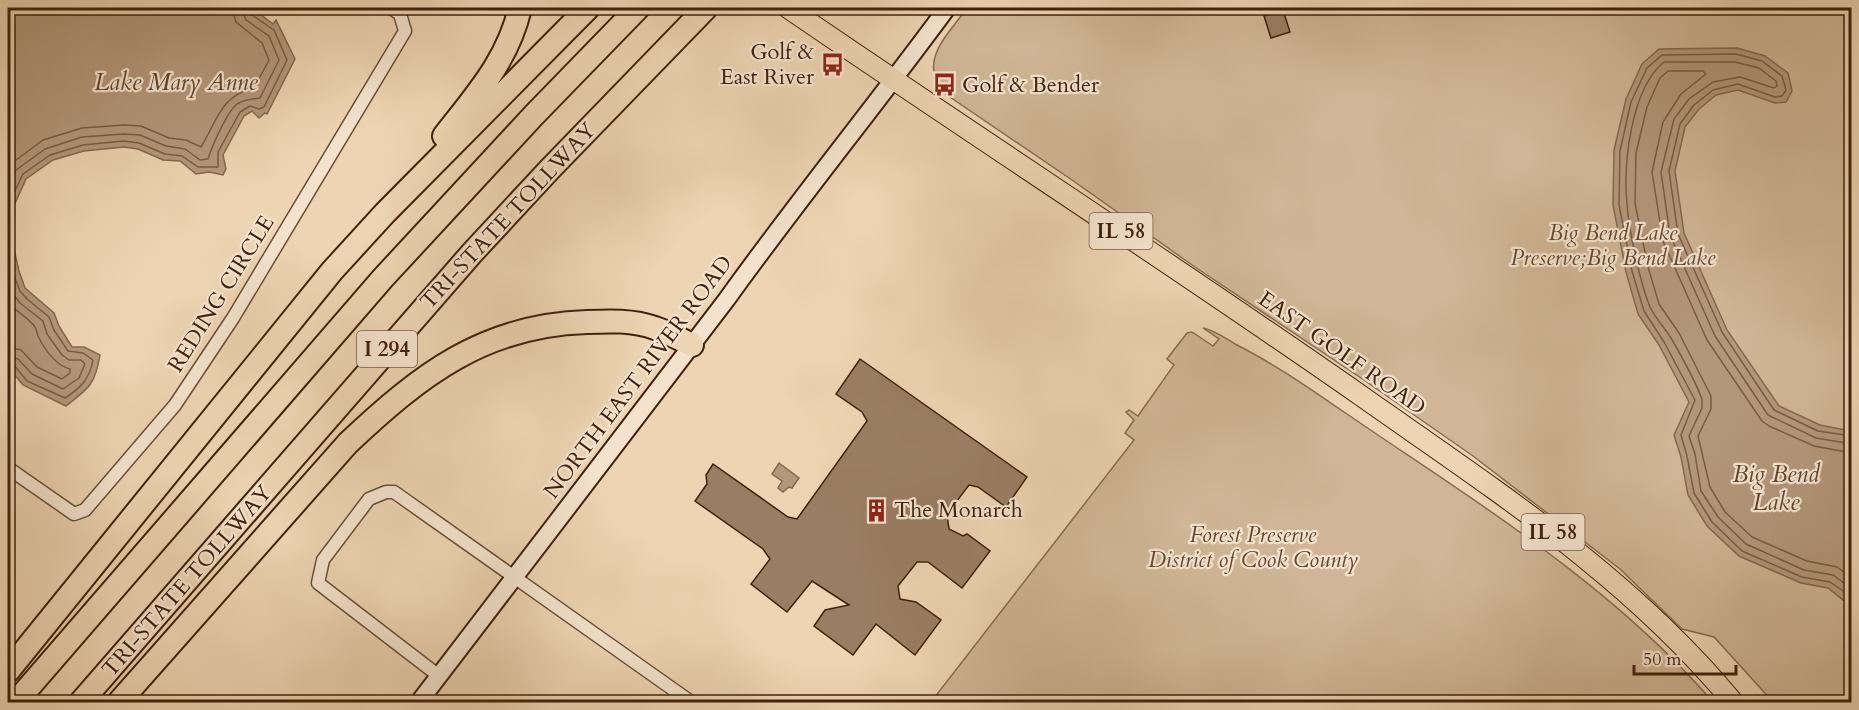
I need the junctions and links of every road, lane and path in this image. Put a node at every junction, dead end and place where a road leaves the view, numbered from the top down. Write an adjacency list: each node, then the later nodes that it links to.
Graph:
1 (391, 8): 11 (street, REDING CIRCLE)
2 (520, 8): 9 (highway)
3 (588, 8): 9 (highway)
4 (638, 8): 15 (highway, I 294)
5 (706, 8): 16 (highway, TRI-STATE TOLLWAY / I 294)
6 (788, 8): 8 (main road, IL 58)
7 (947, 8): 8 (street, NORTH EAST RIVER ROAD)
8 (894, 80): 10 (street, NORTH EAST RIVER ROAD); 20 (main road, EAST GOLF ROAD / IL 58)
9 (386, 213): 13 (highway)
10 (692, 345): 12 (street, NORTH EAST RIVER ROAD); 17 (highway)
11 (8, 468)
12 (514, 577): 14 (street, NORTH EAST RIVER ROAD); 14 (street); 19 (street)
13 (8, 671)
14 (439, 675): 18 (street, NORTH EAST RIVER ROAD)
15 (16, 702)
16 (81, 702)
17 (119, 702)
18 (419, 702)
19 (691, 702)
20 (1732, 702)

